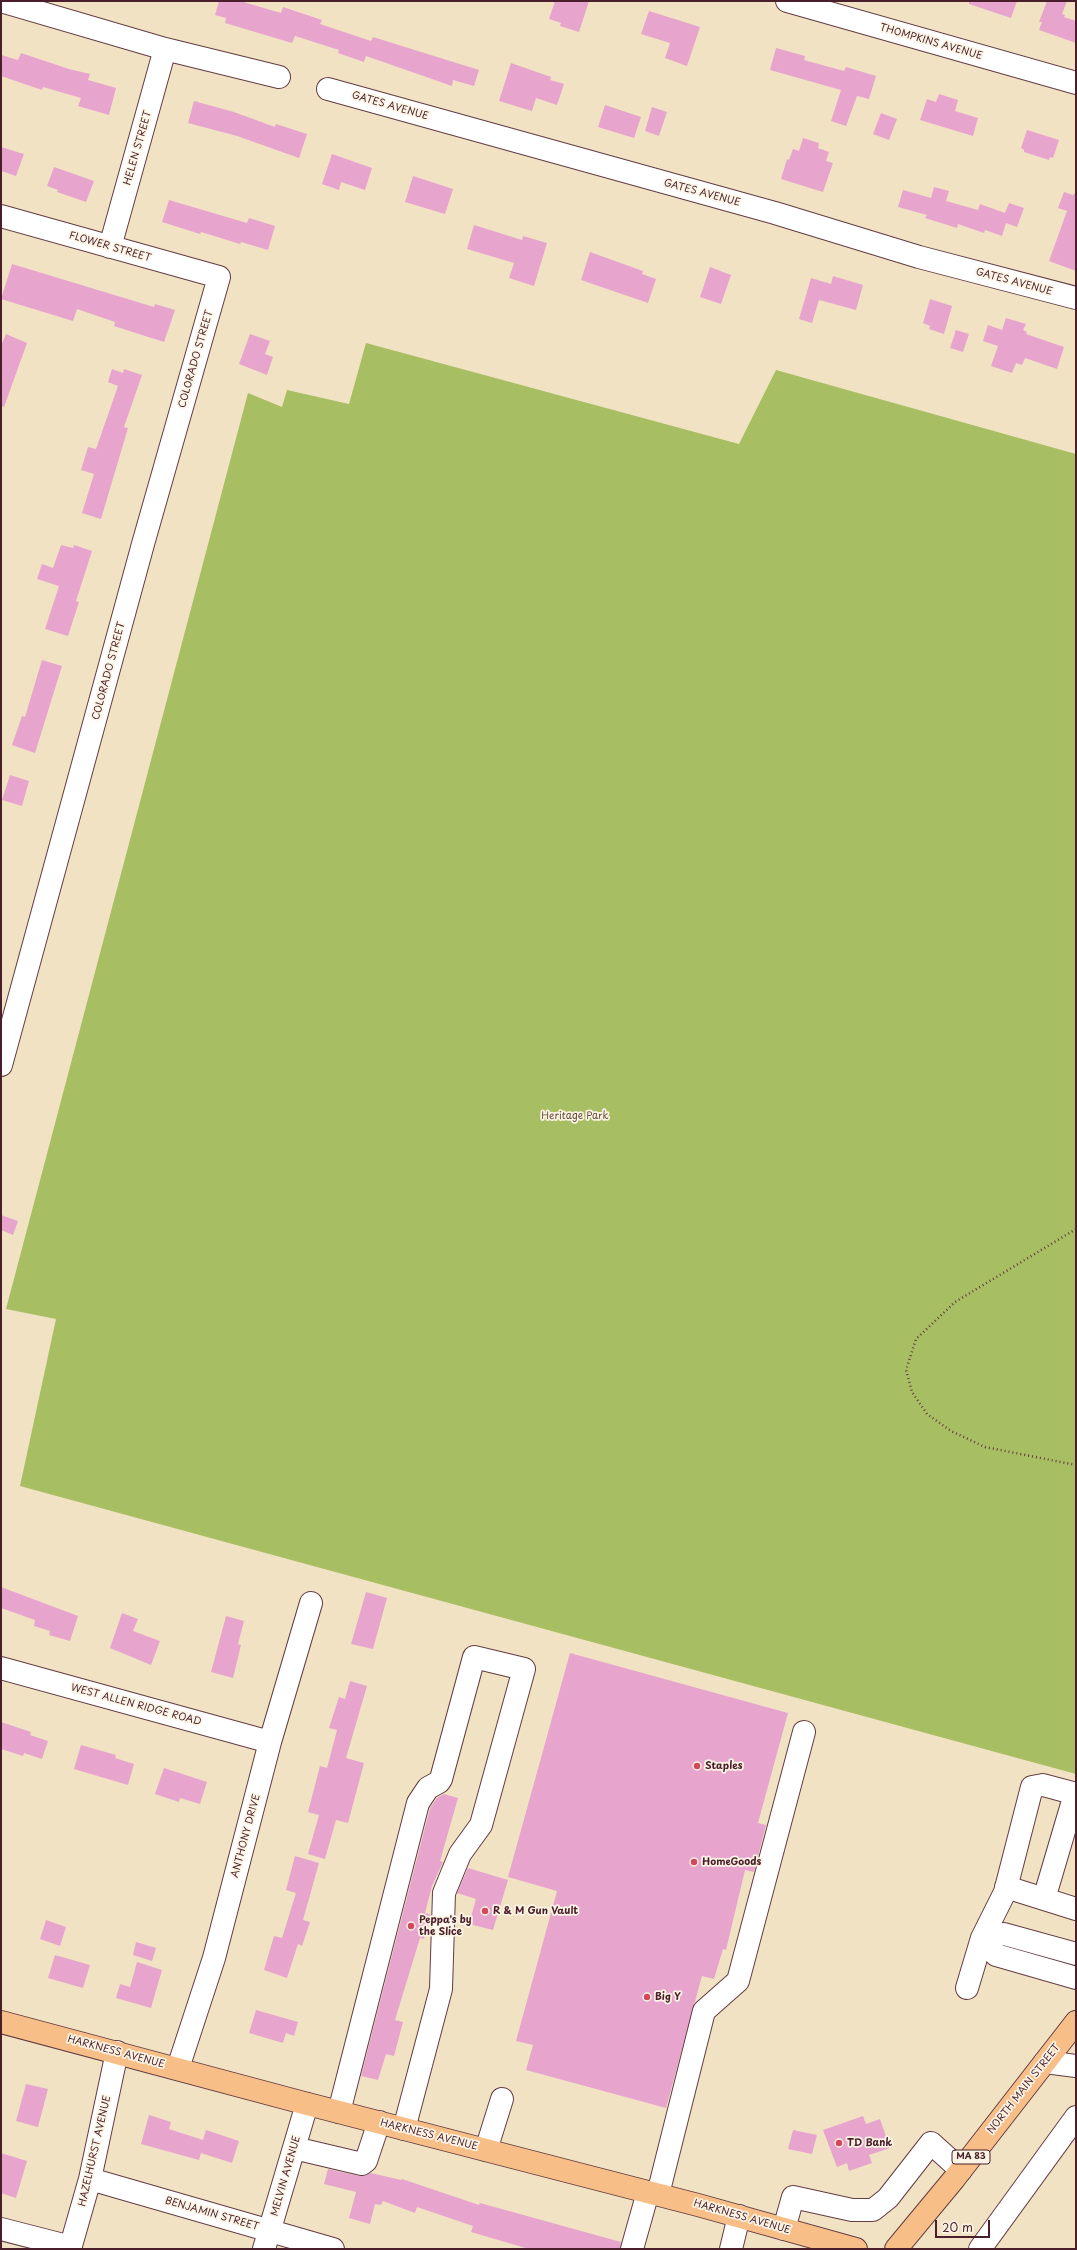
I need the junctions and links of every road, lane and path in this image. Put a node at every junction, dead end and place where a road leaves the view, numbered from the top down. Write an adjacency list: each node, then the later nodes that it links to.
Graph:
1 (1, 1): 3 (street)
2 (787, 1): 5 (street, THOMPKINS AVENUE)
3 (165, 49): 4 (street); 8 (street, HELEN STREET)
4 (279, 77)
5 (1076, 83)
6 (328, 89): 10 (street, GATES AVENUE)
7 (1, 216): 8 (street, FLOWER STREET)
8 (110, 247): 9 (street, FLOWER STREET)
9 (219, 277): 11 (street, COLORADO STREET)
10 (1076, 298)
11 (1, 1065)
12 (1076, 1230): 13 (path)
13 (1076, 1465)
14 (311, 1603): 17 (street, ANTHONY DRIVE)
15 (1, 1668): 17 (street, WEST ALLEN RIDGE ROAD)
16 (804, 1732): 42 (street)
17 (270, 1742): 31 (street, ANTHONY DRIVE)
18 (1075, 1794): 19 (street); 20 (street)
19 (1006, 1888): 20 (street); 22 (street)
20 (1044, 1899): 21 (street)
21 (1076, 1909)
22 (982, 1938): 23 (street); 24 (street); 25 (street)
23 (1076, 1954)
24 (1076, 1978)
25 (967, 1988)
26 (1, 2022): 28 (main road, HARKNESS AVENUE)
27 (1076, 2022): 29 (main road, NORTH MAIN STREET / MA 83)
28 (117, 2052): 31 (main road, HARKNESS AVENUE); 41 (street, HAZELHURST AVENUE)
29 (1045, 2062): 30 (street); 40 (main road, NORTH MAIN STREET / MA 83)
30 (1076, 2066)
31 (178, 2068): 33 (main road, HARKNESS AVENUE)
32 (502, 2100): 39 (street)
33 (307, 2104): 34 (main road, HARKNESS AVENUE); 38 (street, MELVIN AVENUE)
34 (339, 2112): 36 (main road, HARKNESS AVENUE); 37 (street)
35 (1076, 2117): 53 (street)
36 (379, 2122): 37 (main road, HARKNESS AVENUE); 38 (street)
37 (404, 2129): 39 (main road, HARKNESS AVENUE)
38 (294, 2148): 46 (street, MELVIN AVENUE)
39 (486, 2150): 42 (main road, HARKNESS AVENUE)
40 (961, 2170): 44 (street); 52 (main road, NORTH MAIN STREET / MA 83)
41 (90, 2179): 46 (street, BENJAMIN STREET); 47 (street, HAZELHURST AVENUE)
42 (653, 2193): 43 (main road, HARKNESS AVENUE); 50 (street)
43 (739, 2216): 44 (main road, HARKNESS AVENUE); 48 (street)
44 (784, 2228): 51 (main road, HARKNESS AVENUE)
45 (1, 2229): 47 (street)
46 (267, 2240): 49 (street, BENJAMIN STREET)
47 (71, 2248)
48 (734, 2248)
49 (334, 2249)
50 (632, 2249)
51 (856, 2249)
52 (896, 2249)
53 (980, 2249)

